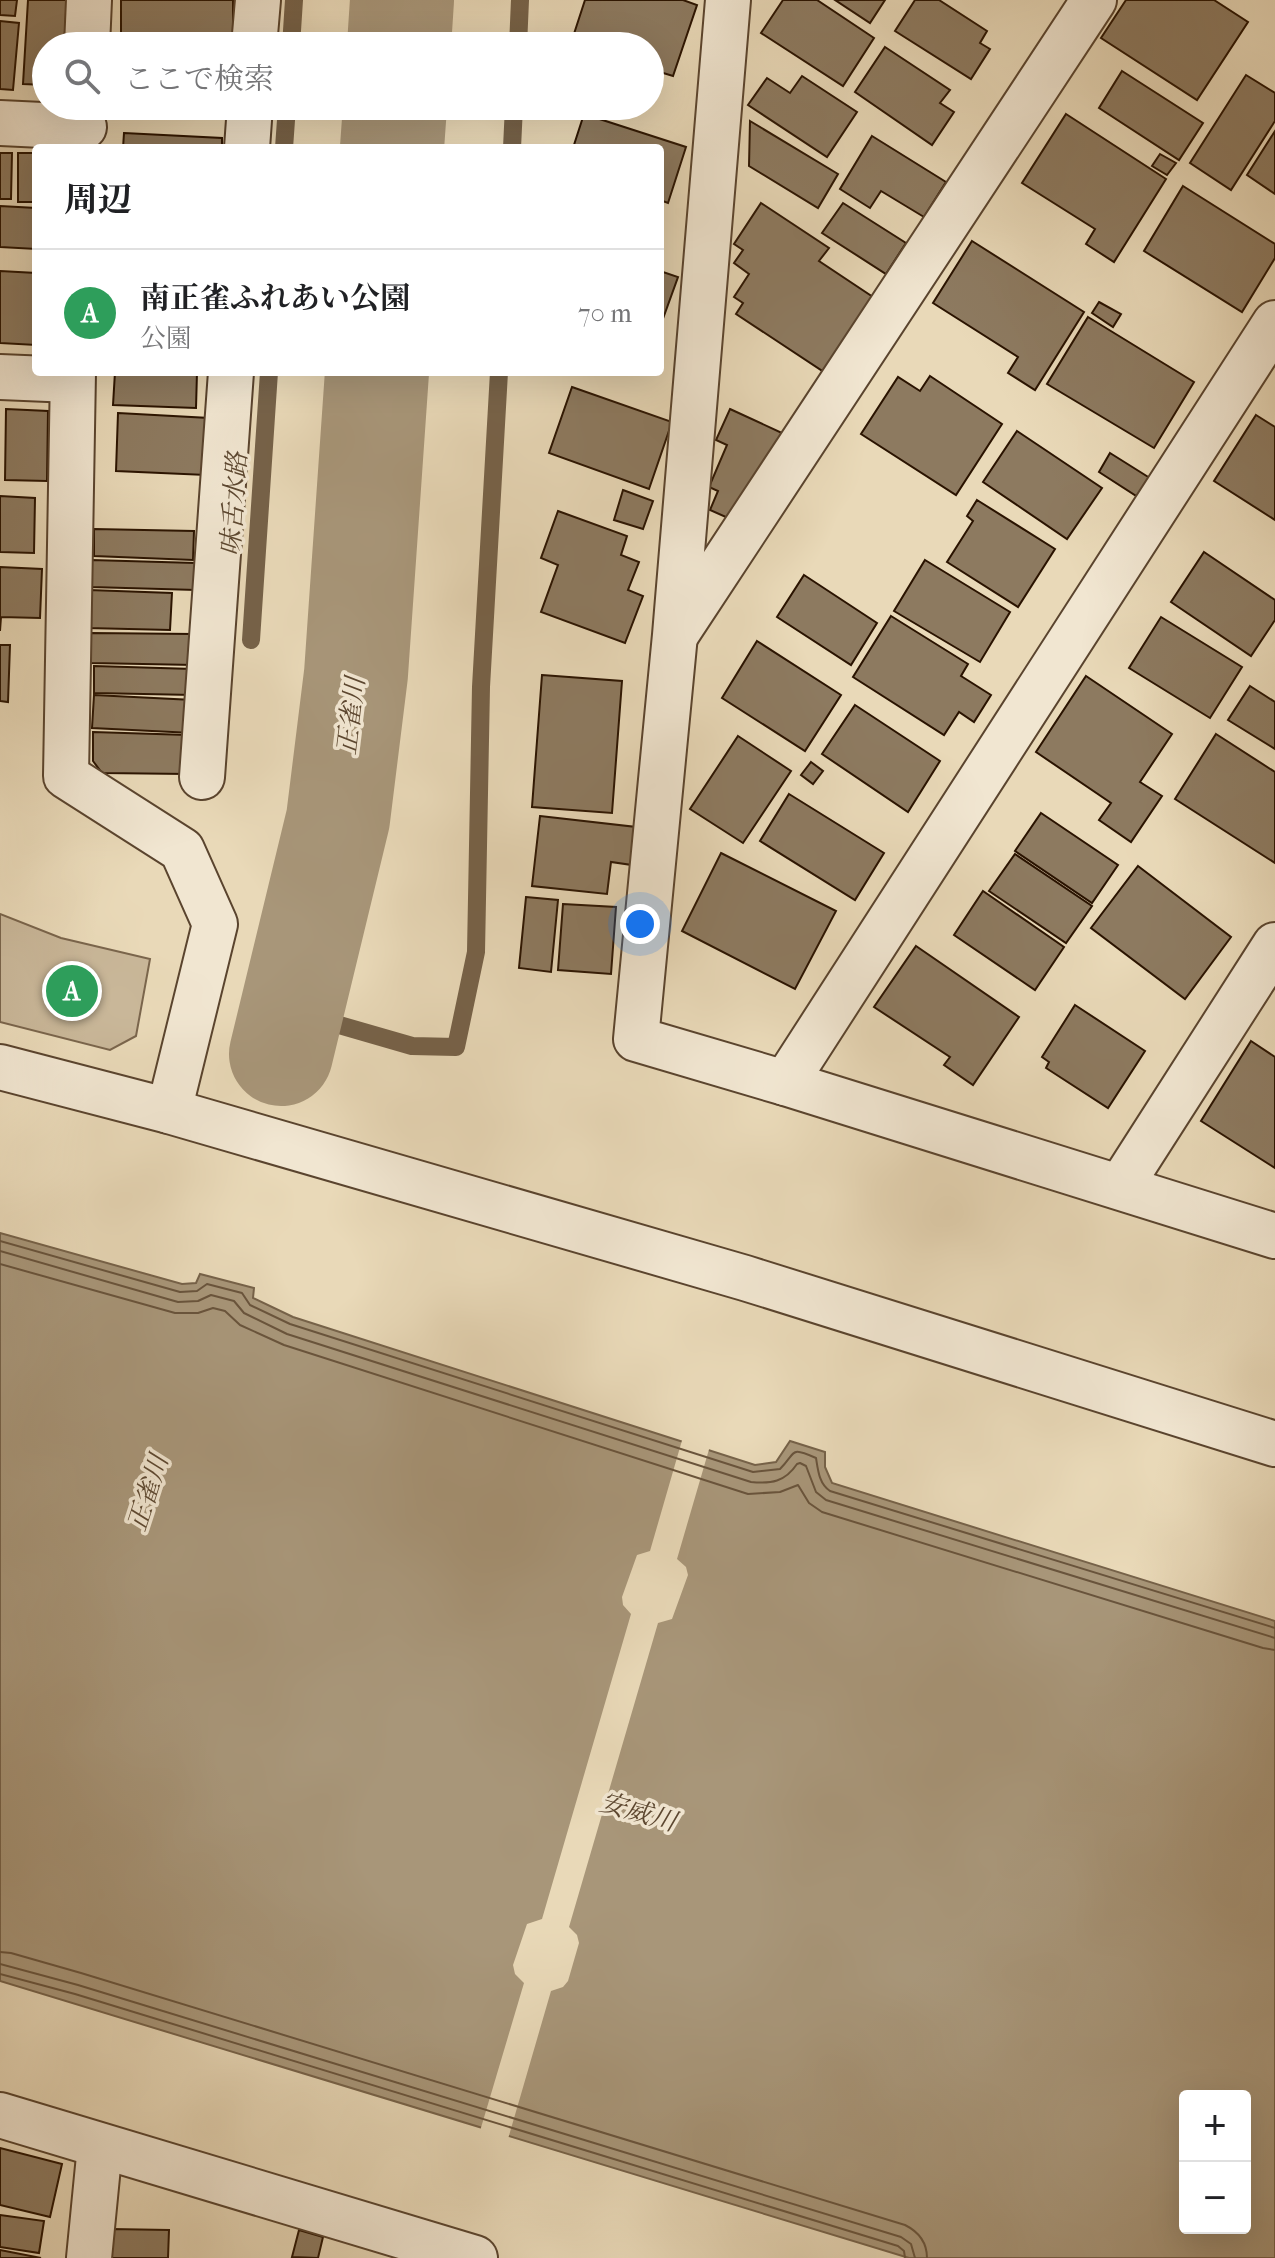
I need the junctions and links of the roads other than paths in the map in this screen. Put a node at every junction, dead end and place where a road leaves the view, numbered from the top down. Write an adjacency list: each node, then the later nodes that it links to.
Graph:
1 (89, 0): 5 (street)
2 (258, 0): 6 (street)
3 (728, 0): 15 (street)
4 (1094, 0): 15 (street)
5 (88, 32)
6 (255, 32)
7 (249, 120): 10 (street)
8 (0, 123): 9 (street)
9 (84, 127)
10 (247, 144)
11 (1275, 323): 19 (street)
12 (72, 376): 14 (street); 20 (street)
13 (231, 376): 16 (street)
14 (0, 377)
15 (675, 635): 19 (street)
16 (202, 777)
17 (1275, 945): 21 (street)
18 (0, 1067): 20 (street)
19 (785, 1083): 21 (street)
20 (169, 1111): 23 (street)
21 (1120, 1187): 22 (street)
22 (1275, 1236)
23 (1275, 1444)
24 (0, 2115): 25 (street)
25 (100, 2146): 26 (street); 27 (street)
26 (89, 2258)
27 (475, 2258)

